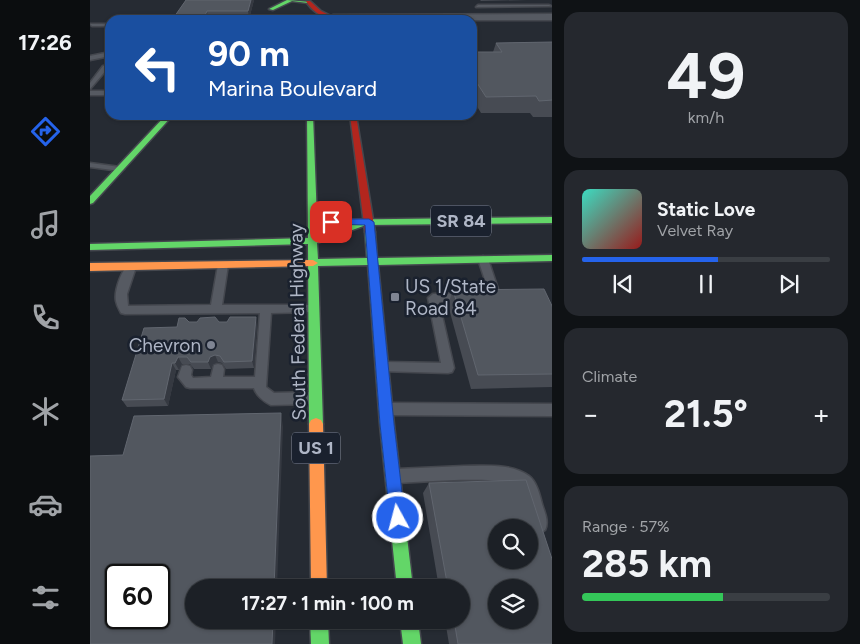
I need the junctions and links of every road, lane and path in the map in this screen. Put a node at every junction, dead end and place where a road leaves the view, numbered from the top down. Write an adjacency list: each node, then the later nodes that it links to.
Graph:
1 (474, 0): 5 (lane)
2 (543, 0): 6 (lane)
3 (308, 1): 4 (main road); 8 (main road); 9 (main road)
4 (274, 4): 7 (main road)
5 (478, 6): 6 (lane); 11 (lane)
6 (551, 8)
7 (264, 15)
8 (308, 15)
9 (333, 15)
10 (477, 18): 11 (street)
11 (487, 18): 12 (street)
12 (552, 18)
13 (92, 25): 14 (lane)
14 (105, 25)
15 (105, 55): 16 (lane)
16 (90, 58)
17 (105, 67): 18 (lane)
18 (90, 87)
19 (90, 93): 20 (lane)
20 (105, 93)
21 (165, 120): 25 (main road)
22 (310, 120): 29 (main road, South Federal Highway / US 1)
23 (355, 120): 28 (main road)
24 (90, 165): 25 (lane)
25 (120, 169): 26 (main road)
26 (90, 201)
27 (552, 220): 28 (main road, SR 84)
28 (369, 222): 29 (main road, SR 84); 30 (main road); 34 (main road)
29 (308, 223): 30 (main road, South Federal Highway / US 1)
30 (313, 241): 31 (main road); 35 (main road, South Federal Highway / US 1)
31 (90, 247)
32 (552, 259): 33 (main road, SR 84)
33 (483, 260): 34 (main road, SR 84); 42 (lane)
34 (373, 262): 35 (main road, SR 84); 42 (main road)
35 (313, 263): 36 (main road, SR 84); 39 (main road, South Federal Highway / US 1)
36 (223, 265): 37 (main road, SR 84); 41 (lane)
37 (131, 267): 38 (main road, SR 84); 41 (lane)
38 (90, 268)
39 (314, 308): 40 (lane); 47 (main road, South Federal Highway / US 1)
40 (266, 309): 41 (lane); 45 (lane)
41 (223, 312)
42 (382, 366): 48 (main road)
43 (218, 369): 46 (lane)
44 (186, 370): 46 (lane)
45 (261, 382): 46 (lane); 47 (lane)
46 (216, 383)
47 (315, 398): 52 (main road, South Federal Highway / US 1)
48 (386, 409): 49 (lane); 50 (main road)
49 (552, 410)
50 (393, 476): 51 (lane); 53 (main road)
51 (544, 538)
52 (319, 579)
53 (404, 579)
54 (319, 629): 56 (main road)
55 (410, 629): 57 (main road)
56 (320, 644)
57 (412, 644)

